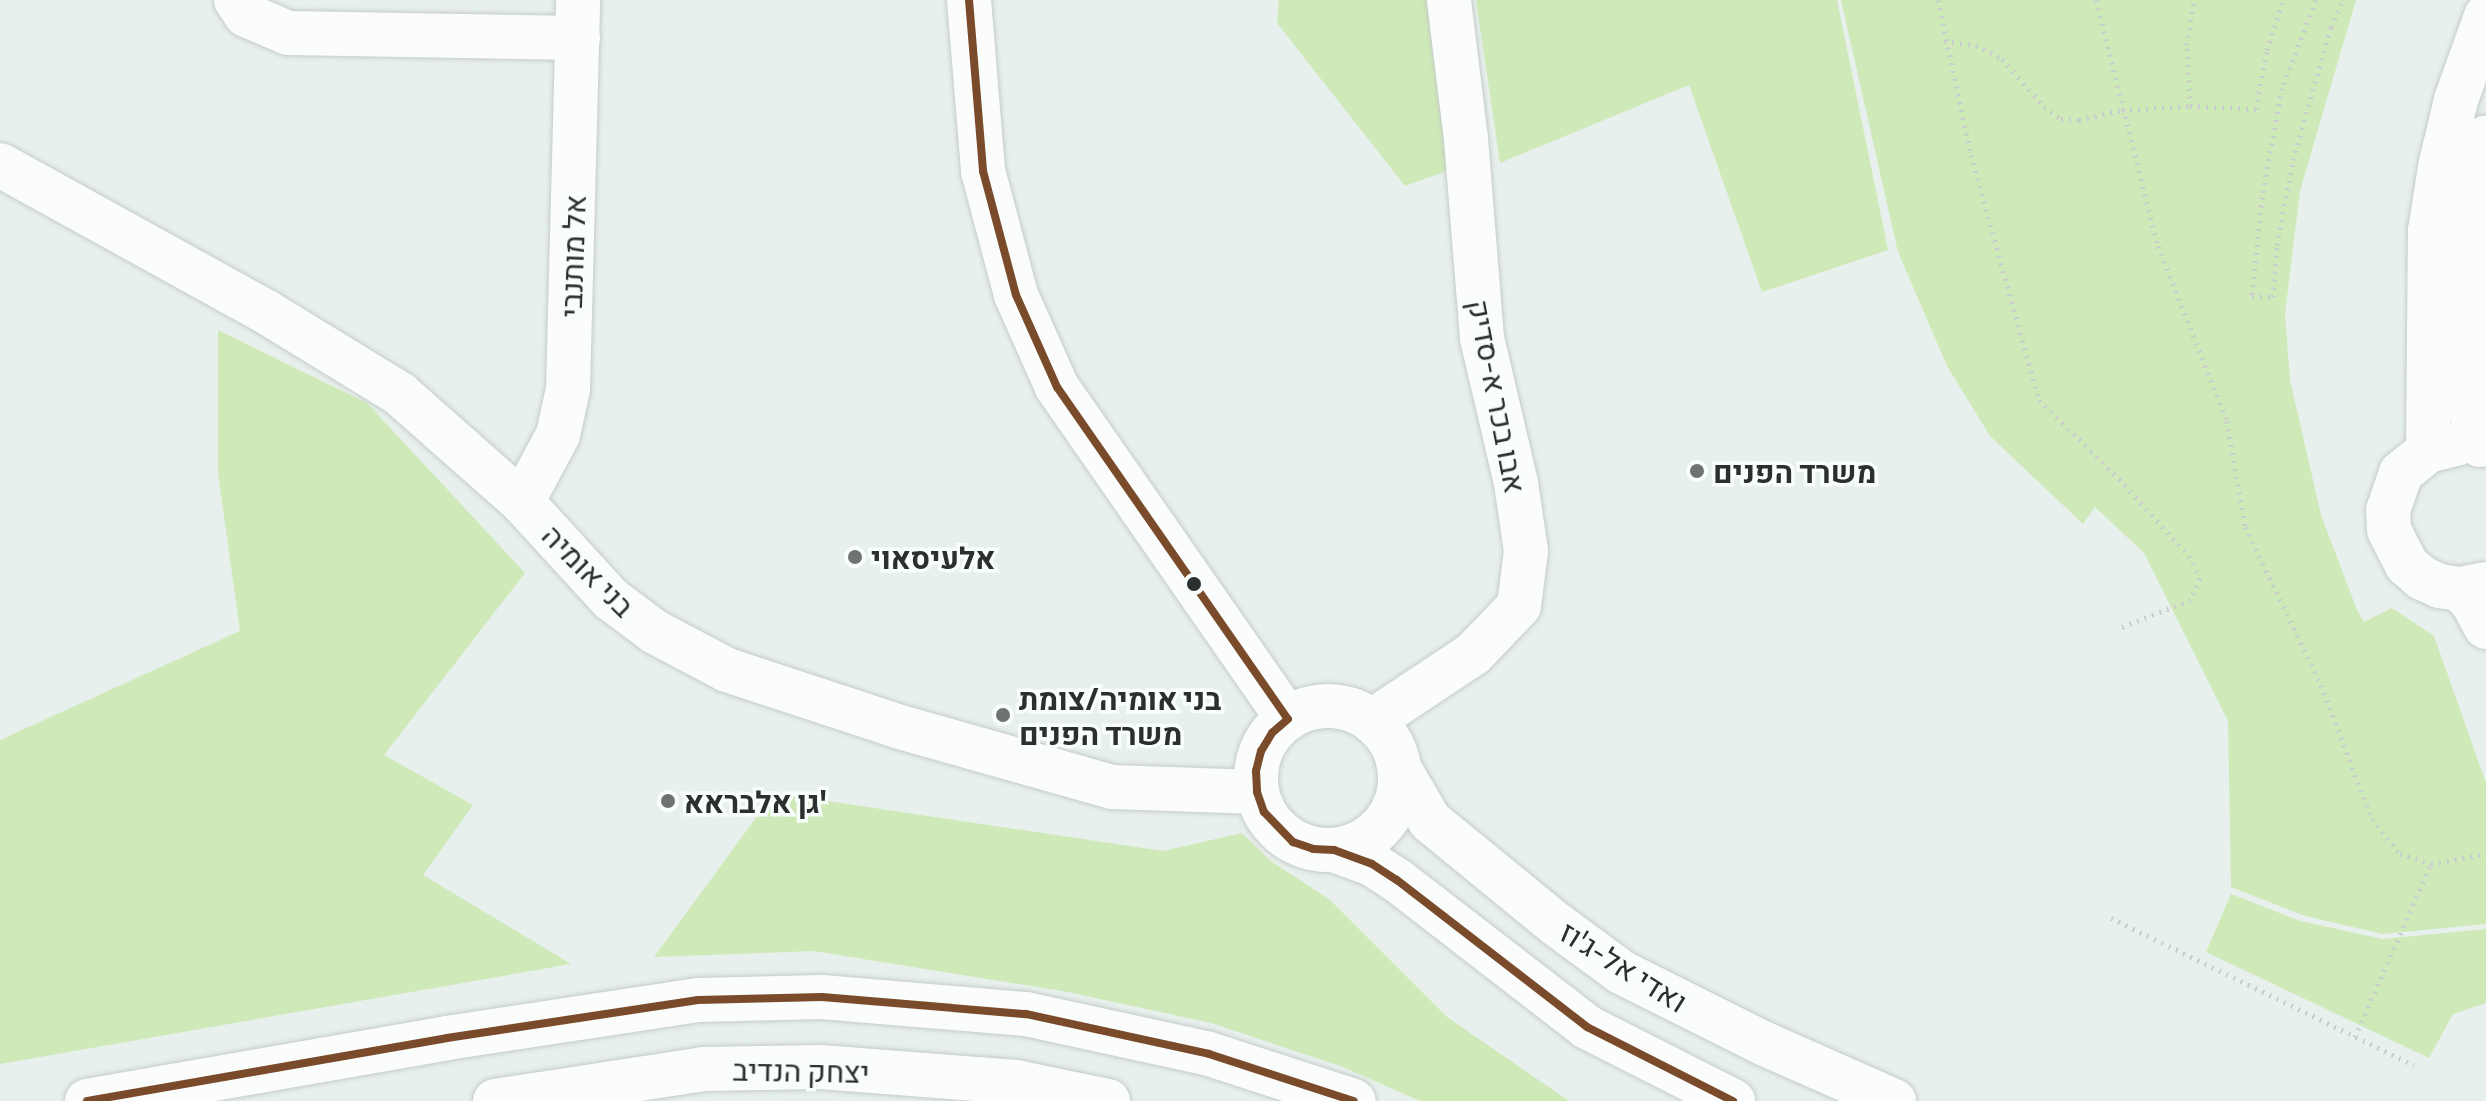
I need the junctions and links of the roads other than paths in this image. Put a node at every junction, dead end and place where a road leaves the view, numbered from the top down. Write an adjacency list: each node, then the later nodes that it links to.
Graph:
1 (236, 0): 5 (main road)
2 (969, 0): 13 (main road)
3 (1449, 0): 14 (main road, אבו בכר א-סדיק)
4 (2486, 16): 9 (main road)
5 (578, 19): 10 (main road, אל מותנבי)
6 (2486, 137): 8 (main road)
7 (0, 165): 10 (main road, בני אומיה)
8 (2483, 447): 9 (main road)
9 (2428, 451): 11 (main road)
10 (522, 502): 16 (main road, בני אומיה)
11 (2473, 586): 12 (main road)
12 (2486, 627)
13 (1288, 719): 14 (main road); 16 (main road)
14 (1372, 721): 15 (main road)
15 (1400, 770): 17 (main road); 23 (main road, ואדי אל-ג'וז)
16 (1257, 792): 17 (main road)
17 (1334, 850): 22 (main road)
18 (87, 1101): 21 (main road)
19 (495, 1101): 20 (main road, יצחק הנדיב)
20 (1108, 1101)
21 (1354, 1101)
22 (1733, 1101)
23 (1894, 1101)

